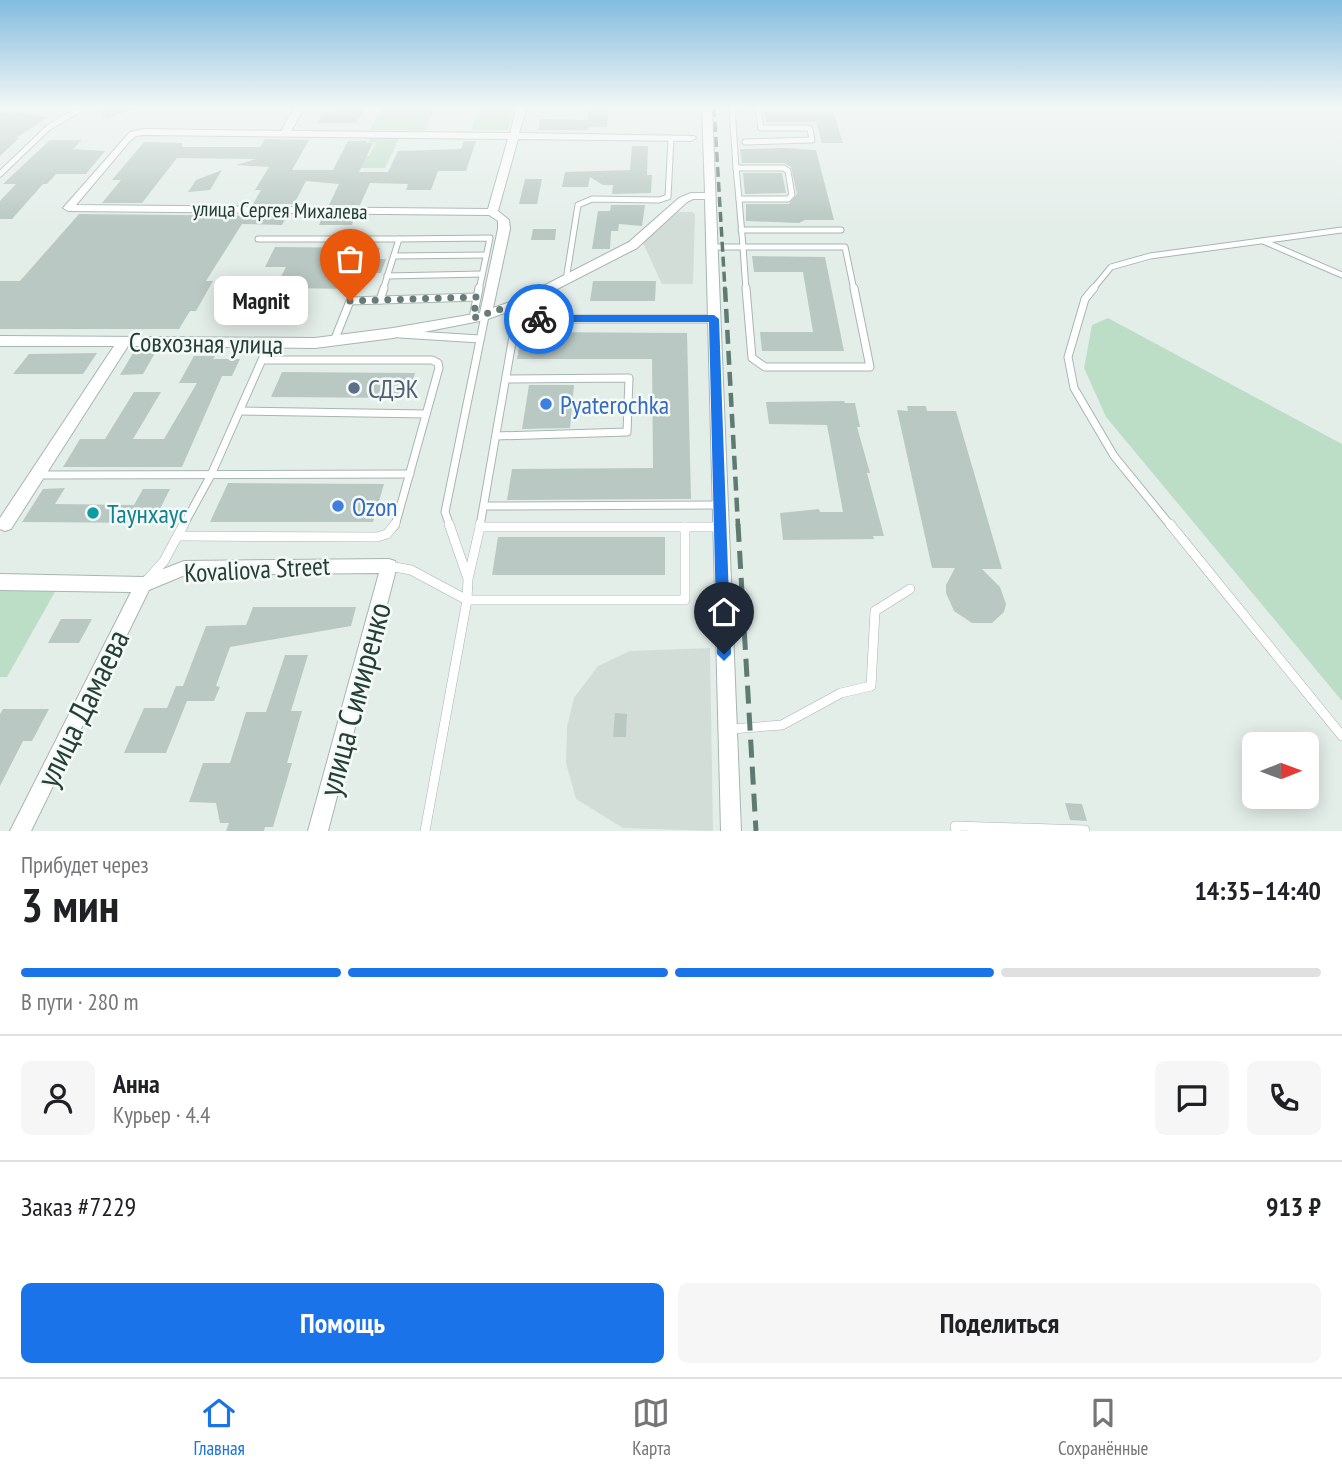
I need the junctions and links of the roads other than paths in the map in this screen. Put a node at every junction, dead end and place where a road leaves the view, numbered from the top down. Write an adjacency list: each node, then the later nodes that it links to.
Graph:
1 (27, 146): 8 (lane)
2 (123, 146): 13 (street, улица Сергея Михалева)
3 (509, 146): 13 (street)
4 (671, 146): 27 (lane)
5 (708, 146): 11 (street)
6 (735, 146): 9 (lane)
7 (0, 166): 8 (lane)
8 (7, 166): 10 (lane)
9 (736, 168): 12 (lane); 12 (lane)
10 (0, 174)
11 (710, 196): 20 (street); 27 (street, Совхозная улица)
12 (739, 199): 14 (lane)
13 (492, 212): 31 (street)
14 (741, 230): 15 (lane); 21 (lane)
15 (841, 230)
16 (1342, 230): 19 (lane)
17 (258, 239): 18 (lane)
18 (399, 239): 22 (lane); 23 (lane)
19 (1263, 241): 25 (lane); 62 (lane)
20 (712, 247): 21 (lane); 33 (street)
21 (742, 248): 21 (lane)
22 (486, 255): 23 (lane); 24 (lane)
23 (394, 256): 26 (lane)
24 (482, 274): 26 (lane); 28 (lane)
25 (1342, 275)
26 (387, 276): 29 (lane)
27 (566, 280): 30 (street, Совхозная улица)
28 (477, 297): 29 (lane); 31 (lane)
29 (380, 300): 37 (lane)
30 (520, 303): 31 (street, Совхозная улица); 32 (lane)
31 (479, 317): 34 (street, Совхозная улица); 35 (lane)
32 (516, 318): 33 (lane); 41 (lane)
33 (714, 319): 48 (street)
34 (393, 333): 35 (lane); 37 (street, Совхозная улица)
35 (480, 340): 56 (lane)
36 (0, 341): 38 (street, Совхозная улица)
37 (334, 341): 39 (street, Совхозная улица)
38 (124, 342): 39 (street, Совхозная улица); 46 (street)
39 (269, 344): 40 (lane)
40 (264, 360): 42 (lane); 43 (lane)
41 (506, 379): 44 (lane); 44 (lane)
42 (240, 411): 43 (lane); 47 (lane)
43 (426, 414): 45 (lane)
44 (496, 436): 49 (lane)
45 (410, 474): 47 (lane); 54 (lane)
46 (38, 475): 47 (lane); 50 (street)
47 (211, 475): 54 (lane)
48 (718, 505): 49 (lane); 53 (street)
49 (484, 506): 51 (lane)
50 (5, 524)
51 (480, 527): 52 (lane); 56 (lane)
52 (685, 527): 53 (lane); 60 (lane)
53 (719, 527): 61 (street)
54 (178, 536): 58 (lane)
55 (389, 566): 58 (street, Kovaliova Street); 60 (lane); 65 (street, улица Симиренко)
56 (468, 579): 60 (lane)
57 (0, 582): 58 (street, Kovaliova Street)
58 (143, 584): 64 (street, улица Дамаева)
59 (909, 589): 61 (lane)
60 (467, 600): 66 (lane)
61 (727, 730): 67 (street)
62 (1342, 736)
63 (1085, 830): 68 (lane)
64 (20, 831)
65 (318, 831)
66 (425, 831)
67 (731, 831)
68 (956, 831)

